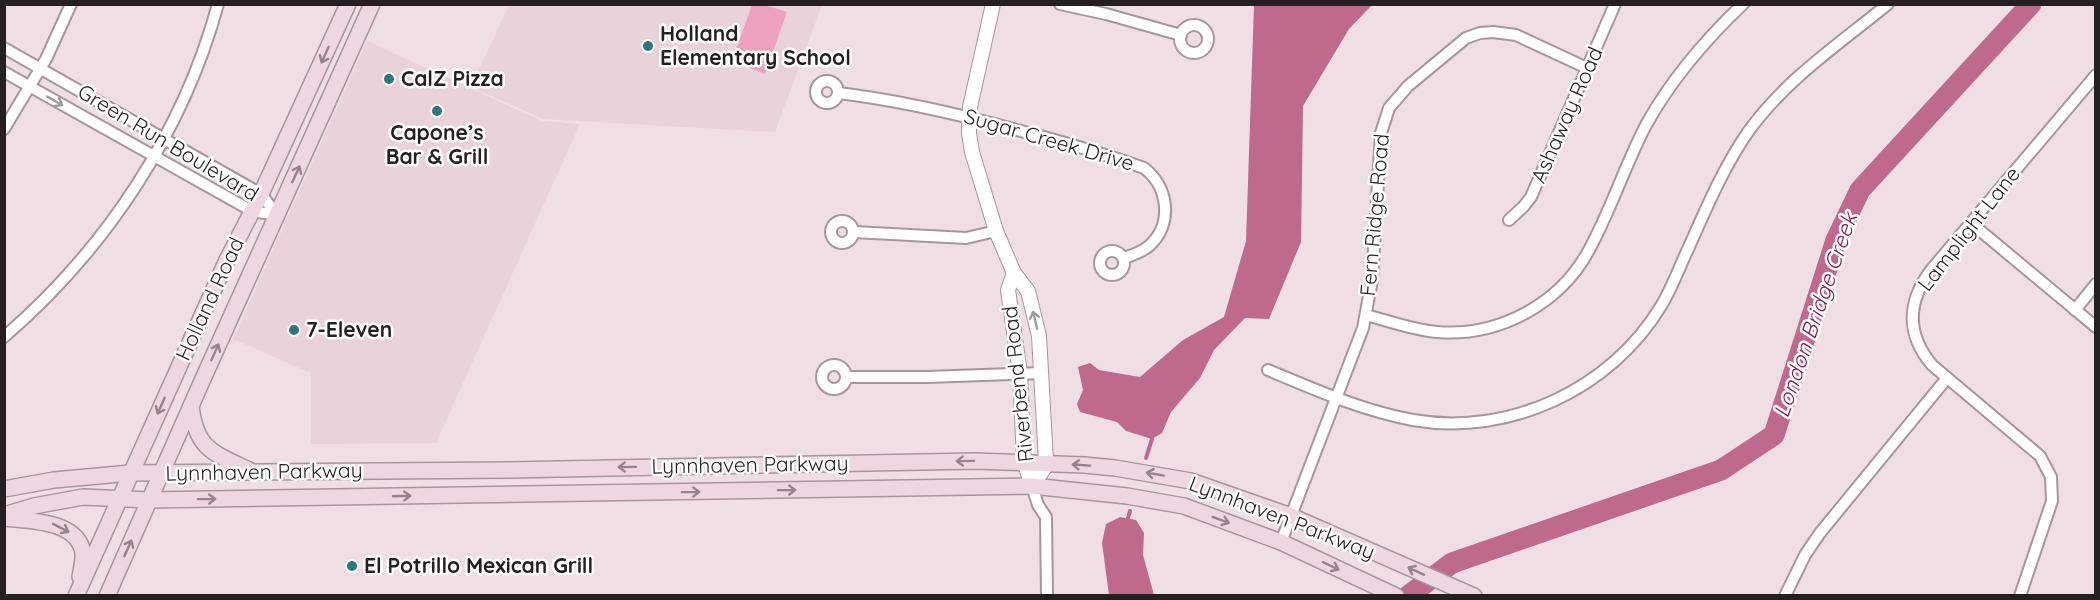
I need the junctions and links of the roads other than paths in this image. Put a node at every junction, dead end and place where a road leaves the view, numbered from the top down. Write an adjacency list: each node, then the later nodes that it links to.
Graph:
1 (71, 4): 12 (street)
2 (218, 4): 20 (street)
3 (348, 4): 22 (main road, Holland Road, one-way to 22)
4 (372, 4): 24 (main road, Holland Road, one-way to 4)
5 (993, 4): 18 (street, Riverbend Road)
6 (1060, 4): 10 (street)
7 (1615, 4): 13 (street, Ashaway Road)
8 (1743, 4): 33 (street)
9 (1881, 6): 41 (street)
10 (1181, 35)
11 (4, 48): 12 (street, Green Run Boulevard)
12 (41, 68): 16 (street); 20 (street, Green Run Boulevard)
13 (1587, 68): 25 (street, Ashaway Road); 33 (street, Fern Ridge Road)
14 (4, 72): 16 (street, Green Run Boulevard)
15 (2096, 75): 26 (street, Lamplight Lane)
16 (30, 86): 19 (street); 21 (street, Green Run Boulevard, one-way to 21)
17 (838, 93): 18 (street, Sugar Creek Drive)
18 (969, 117): 27 (street, Riverbend Road); 29 (street, Sugar Creek Drive)
19 (4, 129)
20 (164, 137): 21 (street); 22 (street, Green Run Boulevard)
21 (153, 157): 23 (street, Green Run Boulevard); 35 (street)
22 (261, 194): 23 (main road, Holland Road); 24 (street, Green Run Boulevard)
23 (252, 211): 24 (street, Green Run Boulevard); 46 (main road, Holland Road, one-way to 46)
24 (277, 214): 42 (main road, Holland Road, one-way to 24)
25 (1509, 220)
26 (1971, 223): 32 (street); 40 (street, Lamplight Lane)
27 (996, 231): 28 (street); 30 (street, Riverbend Road)
28 (854, 232)
29 (1124, 258)
30 (1014, 273): 37 (street, Riverbend Road); 38 (street, Riverbend Road, one-way to 30)
31 (2096, 284): 32 (street)
32 (2074, 310): 34 (street)
33 (1366, 315): 41 (street, Fern Ridge Road)
34 (2096, 327)
35 (4, 337)
36 (1268, 370): 41 (street)
37 (1020, 373): 38 (street); 39 (street); 43 (street, Riverbend Road)
38 (1042, 373): 44 (street, Riverbend Road)
39 (846, 377)
40 (1947, 378): 60 (street); 61 (street, Lamplight Lane)
41 (1336, 398): 52 (street, Fern Ridge Road)
42 (191, 405): 45 (main road); 47 (main road, Holland Road)
43 (1024, 461): 44 (main road, Lynnhaven Parkway); 45 (main road, Lynnhaven Parkway, one-way to 45); 48 (street, Riverbend Road)
44 (1048, 463): 48 (street, Riverbend Road); 52 (main road, Lynnhaven Parkway, one-way to 44)
45 (254, 472): 47 (main road, Lynnhaven Parkway)
46 (131, 473): 47 (main road, Lynnhaven Parkway); 49 (main road, Lynnhaven Parkway); 50 (main road, Holland Road)
47 (161, 473): 51 (main road, Holland Road)
48 (1032, 486): 51 (main road, Lynnhaven Parkway, one-way to 48); 54 (main road, Lynnhaven Parkway, one-way to 54); 58 (street)
49 (4, 489)
50 (120, 499): 51 (main road, Lynnhaven Parkway); 53 (main road, Lynnhaven Parkway); 56 (main road, Holland Road)
51 (149, 500): 57 (main road, Holland Road, one-way to 51)
52 (1291, 516): 54 (street, Fern Ridge Road); 59 (main road, Lynnhaven Parkway, one-way to 52)
53 (4, 517): 56 (main road, one-way to 56)
54 (1281, 542): 55 (main road, Lynnhaven Parkway, one-way to 55)
55 (1389, 592)
56 (77, 593)
57 (107, 596)
58 (1047, 596)
59 (1474, 596)
60 (1785, 596)
61 (2020, 596)

